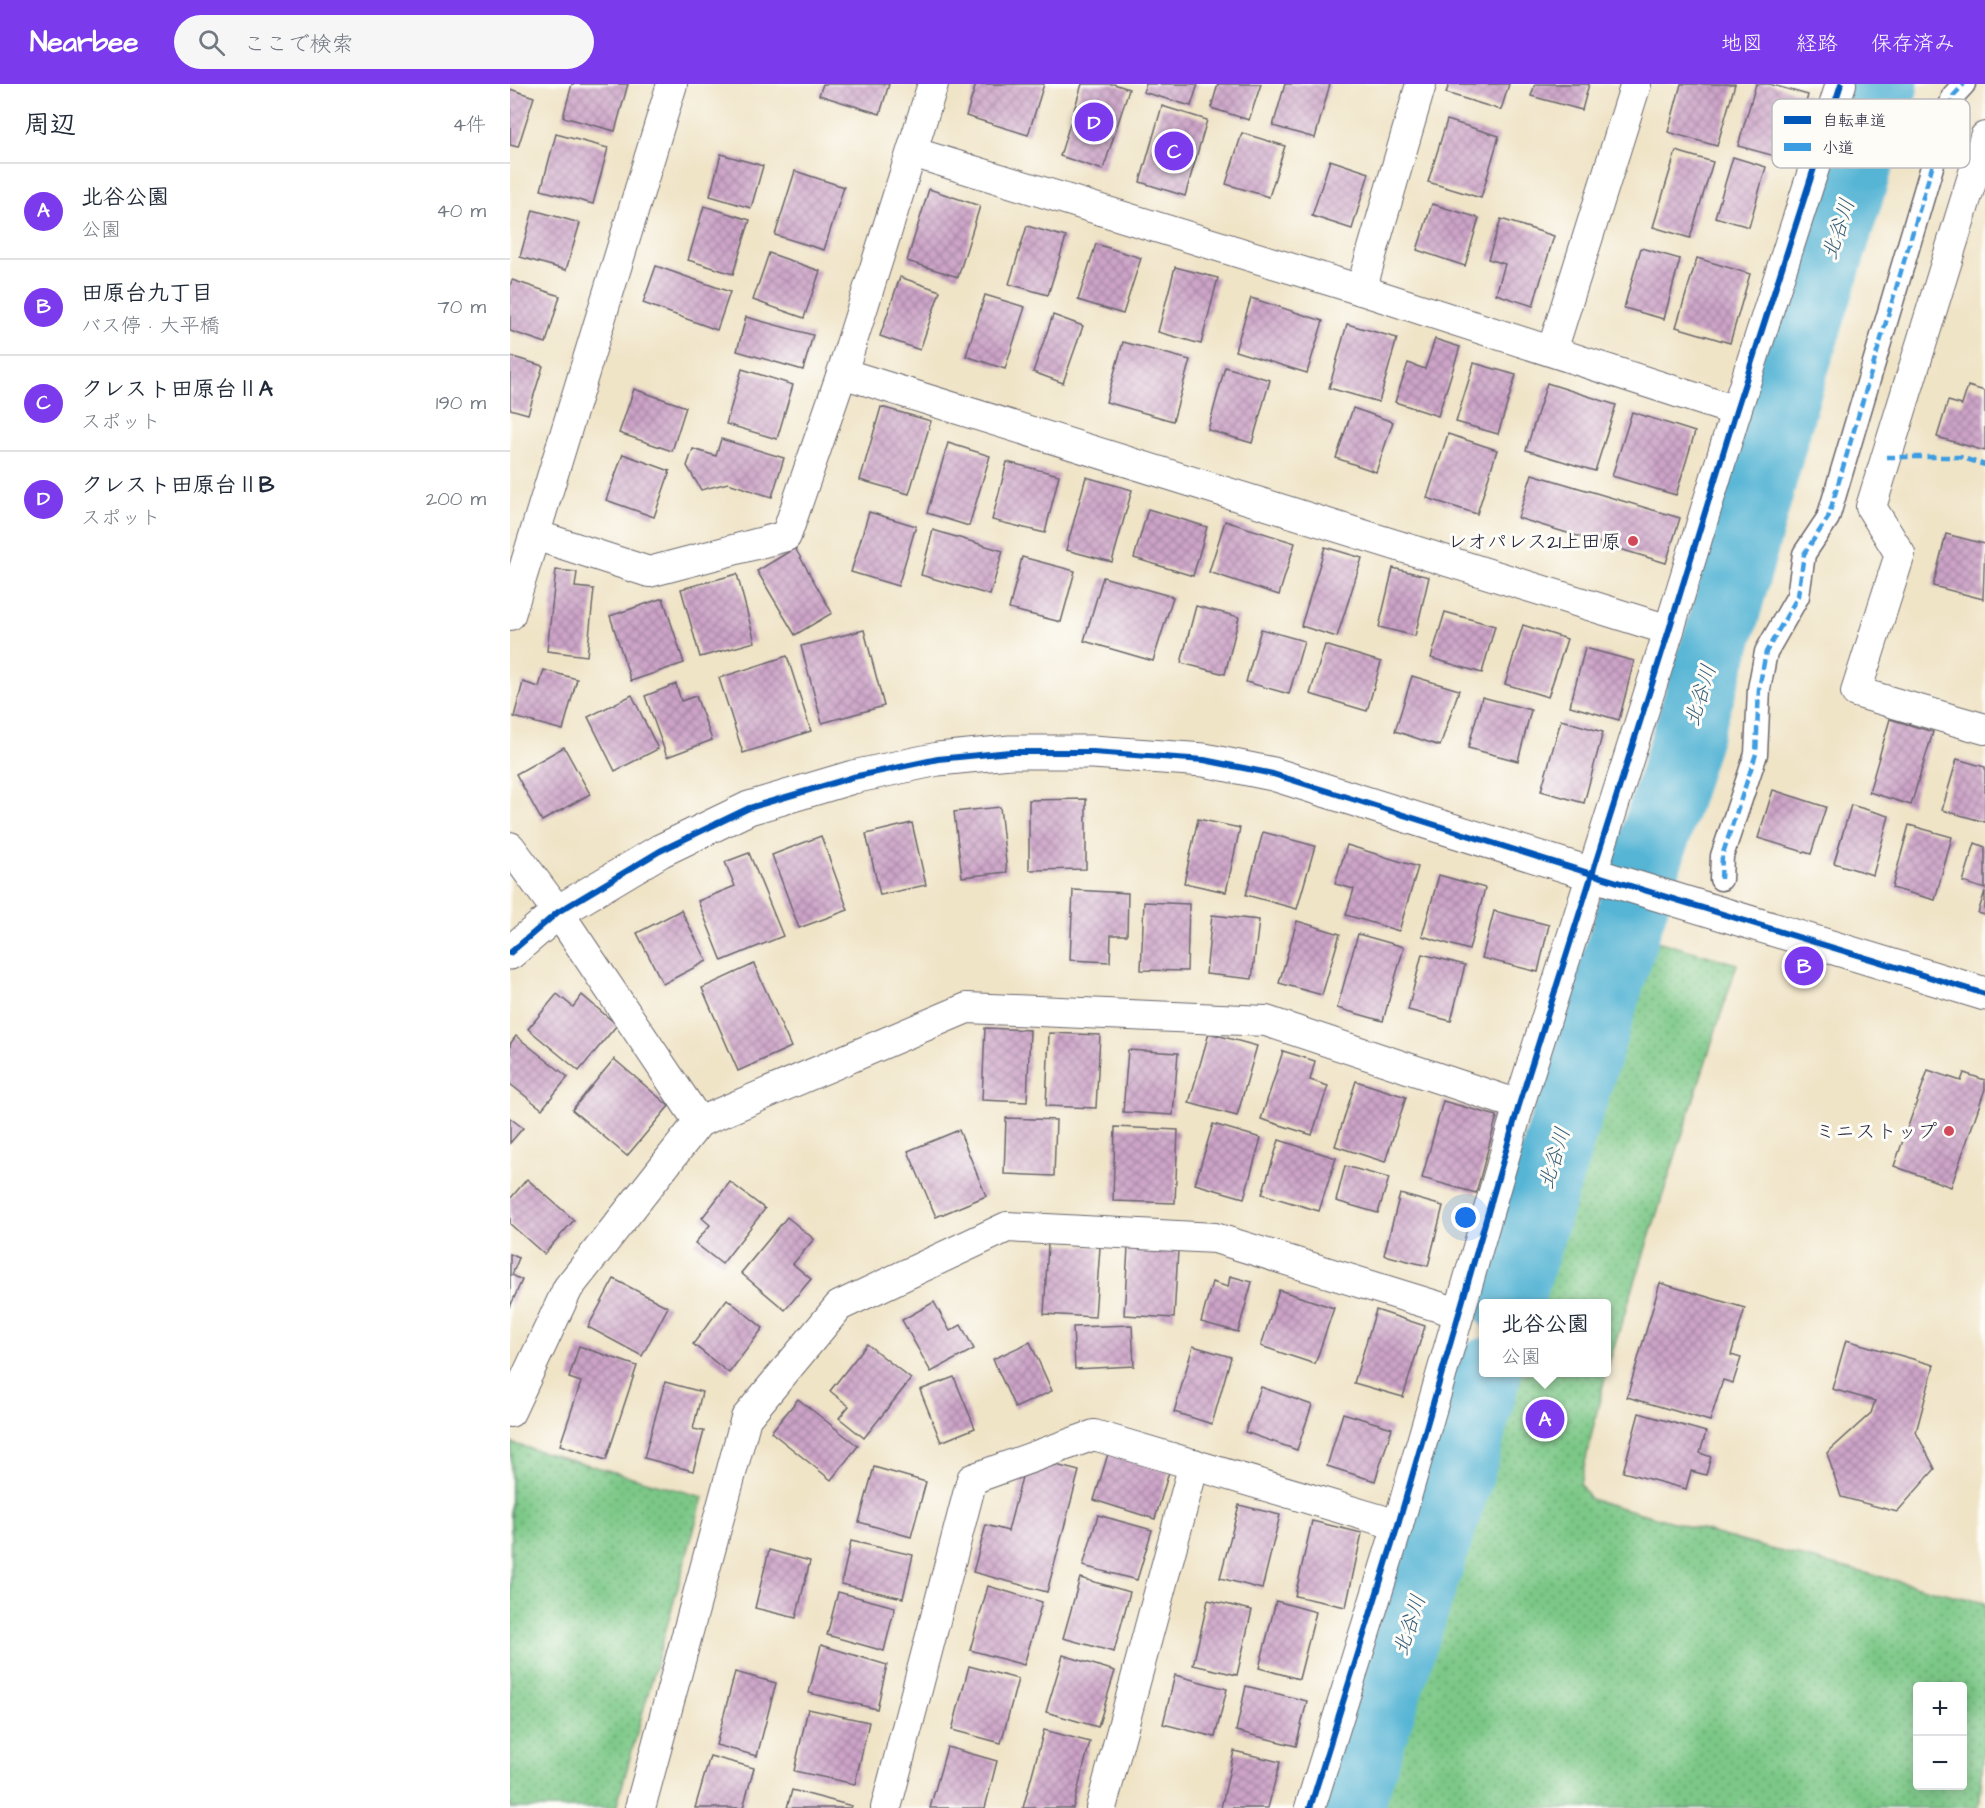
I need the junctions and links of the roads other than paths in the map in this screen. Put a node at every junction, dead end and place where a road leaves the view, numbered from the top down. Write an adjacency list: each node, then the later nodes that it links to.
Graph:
1 (672, 84): 17 (street)
2 (933, 84): 10 (street)
3 (1421, 84): 13 (street)
4 (1636, 84): 14 (street)
5 (1841, 84): 7 (street)
6 (1964, 84): 8 (street)
7 (1836, 99)
8 (1952, 99)
9 (1985, 137): 20 (street)
10 (912, 152): 13 (street); 15 (street)
11 (1814, 168): 16 (street)
12 (1932, 168): 23 (street)
13 (1360, 290): 14 (street)
14 (1552, 351): 16 (street)
15 (842, 373): 17 (street); 19 (street)
16 (1736, 411): 19 (street)
17 (535, 535): 18 (street)
18 (510, 615)
19 (1669, 630): 22 (street)
20 (1985, 729)
21 (510, 847): 24 (street)
22 (1601, 877): 24 (street); 26 (street); 27 (street)
23 (1721, 879)
24 (558, 912): 25 (street); 28 (street)
25 (510, 953)
26 (1985, 994)
27 (1519, 1105): 28 (street); 29 (street)
28 (699, 1122): 30 (street)
29 (1459, 1313): 32 (street); 33 (street)
30 (510, 1412)
31 (1194, 1464): 32 (street); 34 (street); 35 (street)
32 (1398, 1525): 36 (street)
33 (640, 1808)
34 (886, 1808)
35 (1101, 1808)
36 (1310, 1808)

